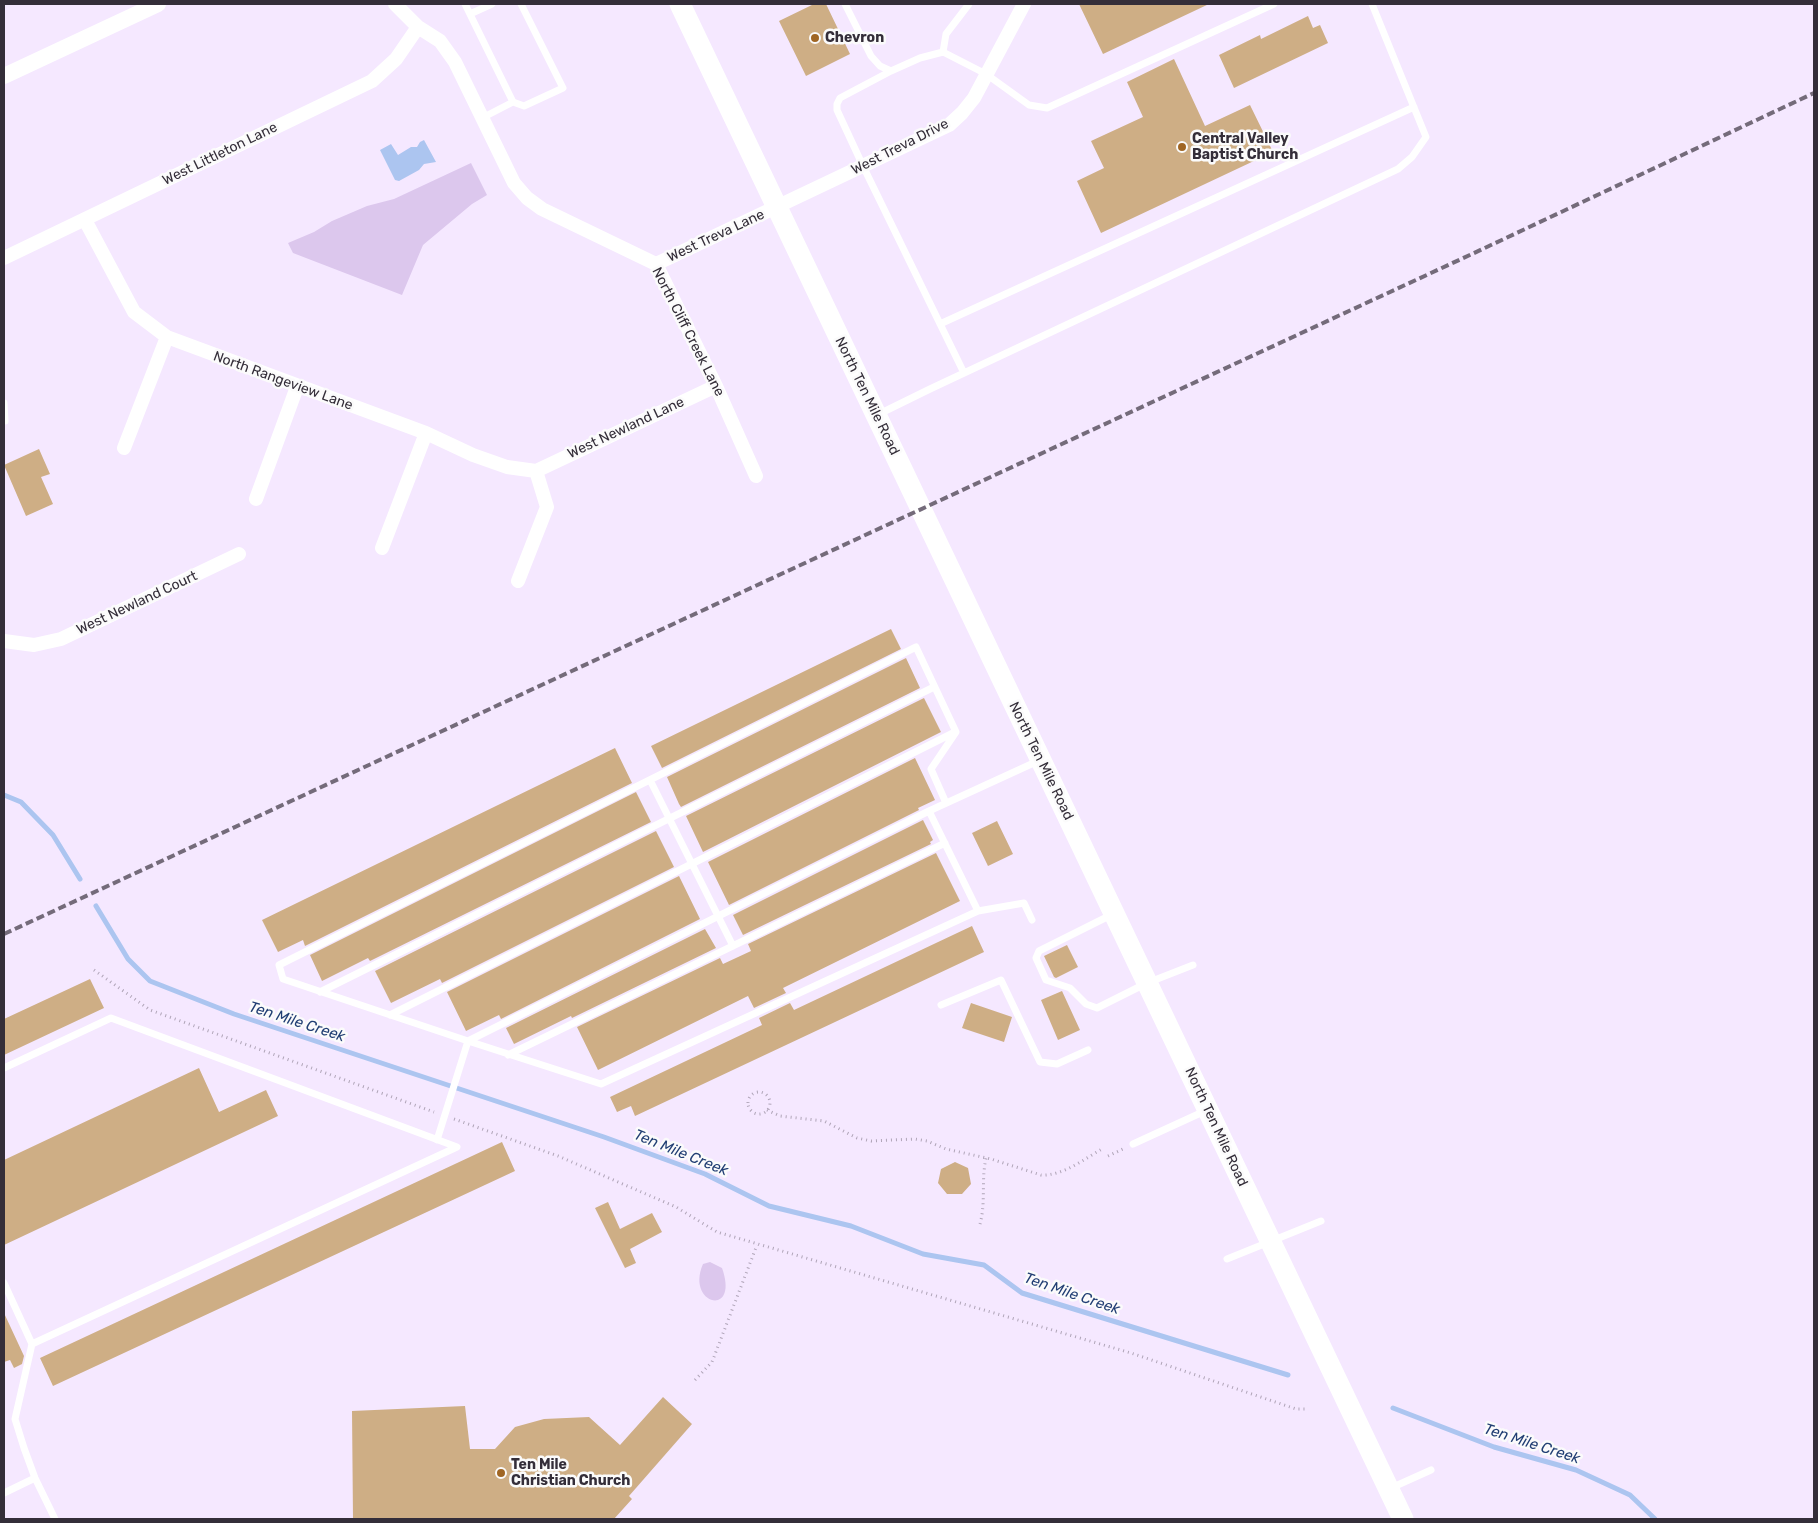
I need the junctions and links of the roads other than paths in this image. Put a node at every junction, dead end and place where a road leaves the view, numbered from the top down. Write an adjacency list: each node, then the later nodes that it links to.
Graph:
1 (158, 4): 17 (street)
2 (395, 4): 13 (street, North Cliff Creek Lane)
3 (466, 4): 12 (lane)
4 (492, 4): 12 (lane)
5 (521, 4): 18 (lane)
6 (681, 4): 22 (main road, North Ten Mile Road)
7 (845, 4): 15 (lane)
8 (970, 4): 14 (lane)
9 (1024, 4): 16 (street, West Treva Drive)
10 (1274, 4): 16 (lane)
11 (1372, 4): 19 (lane)
12 (470, 14): 18 (lane)
13 (418, 27): 20 (street, North Cliff Creek Lane); 23 (street, West Littleton Lane)
14 (943, 52): 15 (lane); 16 (lane)
15 (891, 71): 21 (lane)
16 (986, 74): 21 (street, West Treva Drive)
17 (4, 76)
18 (513, 102): 20 (lane)
19 (1414, 107): 26 (lane); 28 (lane)
20 (482, 118): 25 (street, North Cliff Creek Lane)
21 (863, 166): 22 (street, West Treva Drive); 26 (lane)
22 (777, 208): 25 (street, West Treva Lane); 32 (main road, North Ten Mile Road)
23 (85, 220): 24 (street, West Littleton Lane); 27 (street, North Rangeview Lane)
24 (4, 258)
25 (656, 264): 29 (street, North Cliff Creek Lane)
26 (940, 324): 28 (lane)
27 (167, 337): 30 (street, North Rangeview Lane); 35 (street)
28 (964, 373): 32 (lane)
29 (716, 386): 36 (street, West Newland Lane); 37 (street, North Cliff Creek Lane)
30 (297, 387): 34 (street, North Rangeview Lane); 38 (street)
31 (4, 403): 33 (lane)
32 (876, 416): 45 (main road, North Ten Mile Road)
33 (5, 421)
34 (426, 433): 36 (street, North Rangeview Lane); 39 (street)
35 (124, 448)
36 (536, 471): 41 (street)
37 (756, 476)
38 (256, 499)
39 (382, 548)
40 (238, 554): 42 (street, West Newland Court)
41 (518, 581)
42 (4, 641)
43 (934, 687): 44 (lane); 46 (lane); 49 (lane)
44 (956, 732): 47 (lane); 51 (lane)
45 (1040, 759): 47 (lane); 53 (main road, North Ten Mile Road)
46 (650, 780): 49 (lane); 59 (lane)
47 (946, 803): 48 (lane)
48 (929, 811): 50 (lane); 54 (lane)
49 (669, 819): 51 (lane); 59 (lane)
50 (945, 843): 52 (lane); 56 (lane)
51 (692, 864): 54 (lane); 61 (lane)
52 (978, 911): 55 (lane); 64 (lane)
53 (1114, 914): 58 (main road, North Ten Mile Road); 58 (lane)
54 (718, 916): 56 (lane); 62 (lane)
55 (1032, 920)
56 (733, 946): 64 (lane)
57 (1193, 965): 58 (lane)
58 (1147, 982): 66 (main road, North Ten Mile Road)
59 (320, 992): 61 (lane)
60 (941, 1005): 63 (lane)
61 (390, 1015): 62 (lane)
62 (468, 1041): 64 (lane); 67 (lane)
63 (1088, 1050)
64 (508, 1055)
65 (4, 1068): 67 (lane)
66 (1208, 1110): 68 (lane); 70 (main road, North Ten Mile Road)
67 (437, 1140): 73 (lane)
68 (1133, 1144)
69 (1320, 1221): 70 (lane)
70 (1270, 1241): 71 (lane); 76 (main road, North Ten Mile Road)
71 (1227, 1259)
72 (4, 1283): 73 (lane)
73 (32, 1344): 75 (lane)
74 (1431, 1470): 76 (lane)
75 (35, 1478): 77 (lane); 78 (lane)
76 (1388, 1489): 79 (main road, North Ten Mile Road)
77 (4, 1493)
78 (55, 1519)
79 (1403, 1519)

